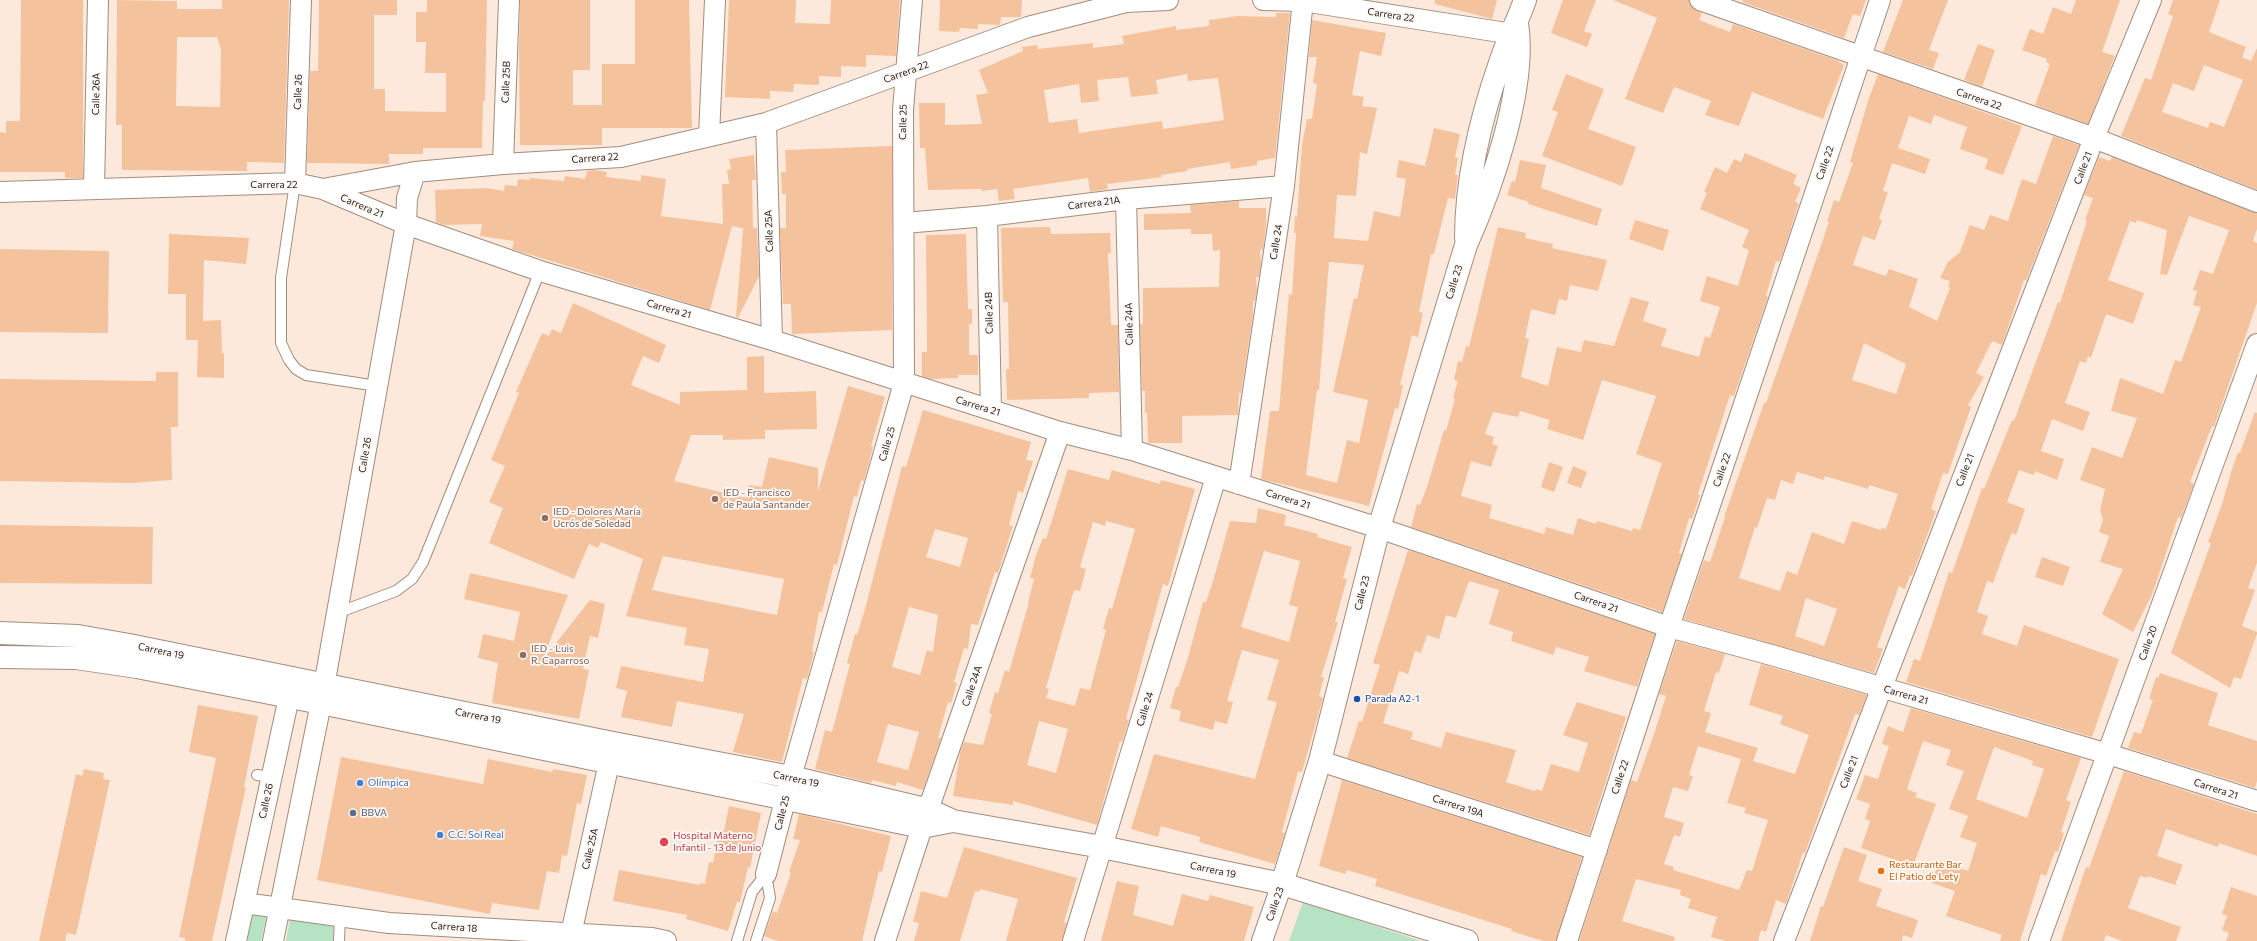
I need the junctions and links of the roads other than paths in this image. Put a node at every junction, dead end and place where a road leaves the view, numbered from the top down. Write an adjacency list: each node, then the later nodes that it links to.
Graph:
1 (98, 0): 24 (street, Calle 26A)
2 (301, 0): 22 (street, Calle 26)
3 (509, 0): 20 (street, Calle 25B)
4 (715, 0): 18 (street)
5 (912, 0): 16 (street, Calle 25)
6 (1168, 0): 12 (street, Carrera 22)
7 (1263, 0): 13 (street, Carrera 22)
8 (1525, 0): 14 (street, Calle 23)
9 (1700, 0): 15 (street, Carrera 22)
10 (1880, 0): 15 (street, Calle 22)
11 (2151, 0): 19 (street, Calle 21)
12 (1126, 1): 16 (street, Carrera 22)
13 (1303, 1): 14 (street, Carrera 22); 23 (street, Calle 24)
14 (1516, 31): 42 (street, Calle 23)
15 (1860, 58): 19 (street, Carrera 22); 44 (street, Calle 22)
16 (906, 72): 17 (street, Carrera 22); 30 (street, Calle 25)
17 (766, 123): 18 (street, Carrera 22); 33 (street, Calle 25A)
18 (709, 136): 20 (street, Carrera 22)
19 (2094, 138): 28 (street, Carrera 22); 47 (street, Calle 21)
20 (503, 164): 21 (street, Carrera 22)
21 (415, 172): 25 (street, Carrera 22); 31 (street, Calle 26)
22 (295, 183): 24 (street, Carrera 22); 25 (street, Carrera 22); 36 (lane)
23 (1284, 186): 27 (street, Carrera 21A); 41 (street, Calle 24)
24 (94, 188): 26 (street, Carrera 22)
25 (322, 189): 31 (street, Carrera 21)
26 (0, 192)
27 (1126, 199): 29 (street, Carrera 21A); 39 (street, Calle 24A)
28 (2257, 202)
29 (987, 216): 30 (street, Carrera 21A); 37 (street, Calle 24B)
30 (904, 223): 35 (street, Calle 25)
31 (406, 224): 32 (street, Carrera 21); 36 (street, Calle 26)
32 (540, 271): 33 (street, Carrera 21); 43 (lane)
33 (772, 340): 35 (street, Carrera 21)
34 (2257, 344): 50 (street, Calle 20)
35 (904, 383): 37 (street, Carrera 21); 53 (street, Calle 25)
36 (377, 386): 43 (street, Calle 26)
37 (991, 410): 38 (street, Carrera 21)
38 (1060, 432): 39 (street, Carrera 21); 56 (street, Calle 24A)
39 (1132, 450): 40 (street, Carrera 21)
40 (1216, 477): 41 (street, Carrera 21); 57 (street, Calle 24)
41 (1239, 484): 42 (street, Carrera 21)
42 (1379, 528): 44 (street, Carrera 21); 51 (street, Calle 23)
43 (337, 613): 48 (street, Calle 26)
44 (1669, 627): 47 (street, Carrera 21); 58 (street, Calle 22)
45 (0, 633): 48 (street, Carrera 19)
46 (0, 657): 49 (street, Carrera 19)
47 (1881, 688): 50 (street, Carrera 21); 76 (street, Calle 21)
48 (323, 694): 49 (street, Carrera 19); 52 (street, Carrera 19); 53 (street, Carrera 19); 62 (street, Calle 26)
49 (289, 697): 61 (street, Calle 26)
50 (2108, 754): 55 (street, Carrera 21); 77 (street, Calle 20)
51 (1320, 761): 58 (street, Carrera 19A); 60 (street, Calle 23)
52 (609, 763): 54 (street, Carrera 19); 64 (street, Calle 25A)
53 (791, 777): 54 (street, Calle 25); 56 (street, Carrera 19)
54 (786, 798): 56 (street, Carrera 19); 59 (street, Calle 25)
55 (2257, 802)
56 (925, 819): 57 (street, Carrera 19); 71 (street, Calle 24A)
57 (1102, 847): 60 (street, Carrera 19); 72 (street, Calle 24)
58 (1597, 850): 75 (street, Calle 22)
59 (766, 874): 69 (lane, Calle 25); 70 (lane, Calle 25)
60 (1282, 884): 73 (street, Calle 23); 74 (street, Carrera 19)
61 (244, 903): 62 (street, Carrera 18); 65 (street, Calle 26)
62 (280, 909): 63 (street, Carrera 18); 66 (street, Calle 26)
63 (340, 917): 64 (street, Carrera 18); 67 (lane)
64 (570, 934): 68 (street, Carrera 18)
65 (236, 941)
66 (272, 941)
67 (339, 941)
68 (666, 941)
69 (737, 941)
70 (756, 941)
71 (886, 941)
72 (1073, 941)
73 (1262, 941)
74 (1467, 941)
75 (1567, 941)
76 (1784, 941)
77 (2039, 941)

